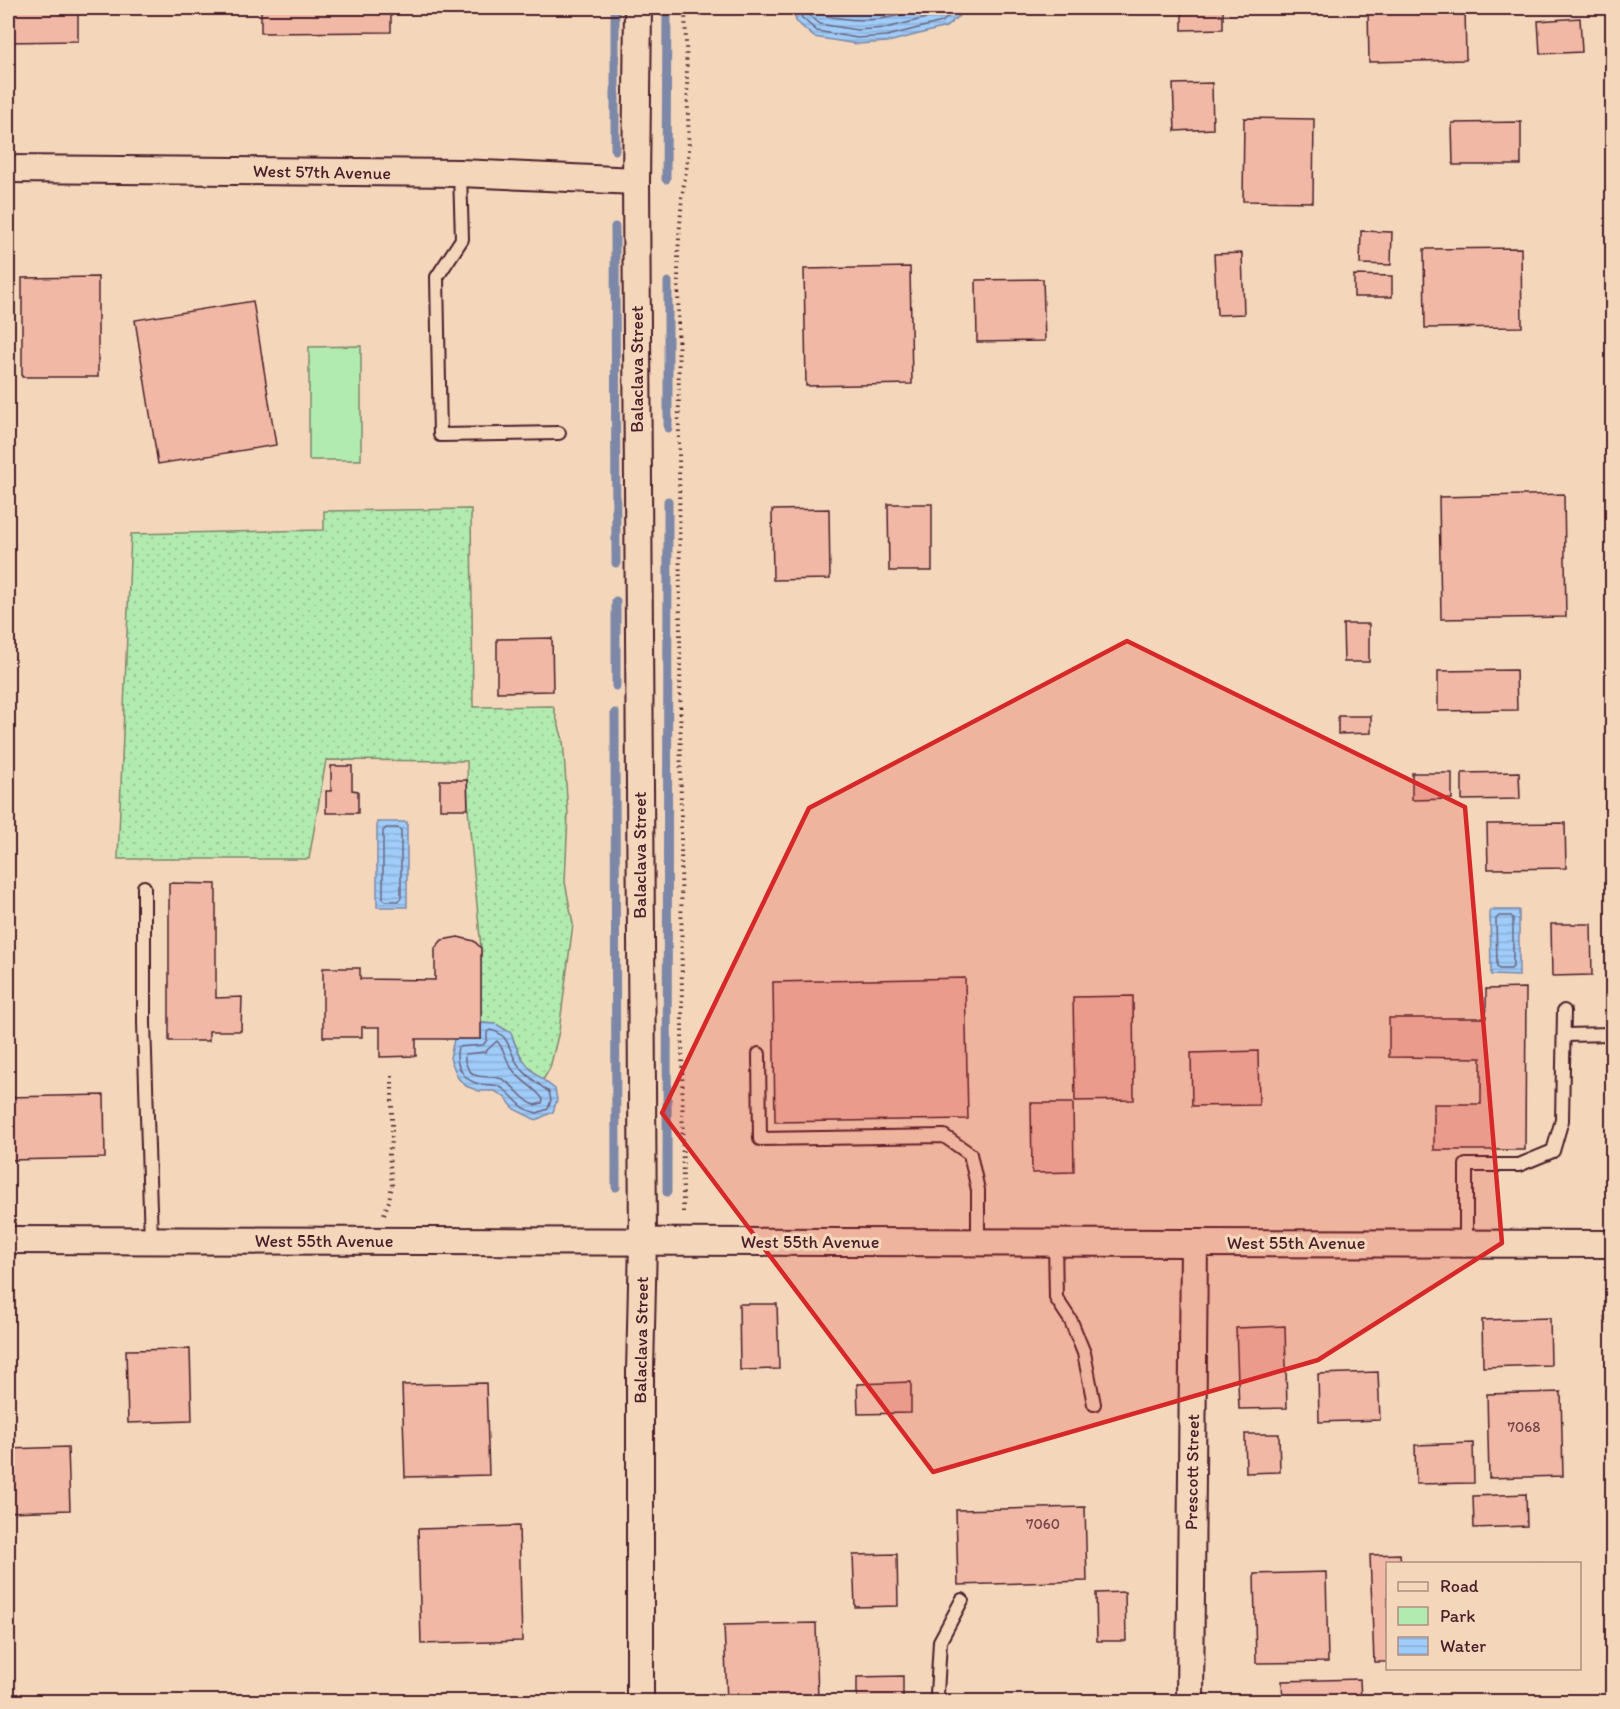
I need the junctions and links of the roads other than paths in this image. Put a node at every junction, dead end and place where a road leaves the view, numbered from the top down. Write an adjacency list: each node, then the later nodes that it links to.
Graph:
1 (638, 8): 4 (street, Balaclava Street)
2 (8, 169): 3 (street, West 57th Avenue)
3 (460, 173): 4 (street, West 57th Avenue); 5 (lane)
4 (636, 181): 13 (street, Balaclava Street)
5 (559, 433)
6 (144, 887): 12 (lane)
7 (1564, 1011): 9 (lane)
8 (1612, 1034): 9 (lane)
9 (1564, 1035): 17 (lane)
10 (759, 1054): 14 (lane)
11 (8, 1240): 12 (street, West 55th Avenue)
12 (151, 1240): 13 (street, West 55th Avenue)
13 (642, 1241): 14 (street, West 55th Avenue); 21 (street, Balaclava Street)
14 (978, 1242): 15 (street, West 55th Avenue)
15 (1055, 1242): 16 (street, West 55th Avenue); 19 (lane)
16 (1194, 1243): 17 (street, West 55th Avenue); 23 (street, Prescott Street)
17 (1466, 1243): 18 (street, West 55th Avenue)
18 (1612, 1244)
19 (1094, 1404)
20 (962, 1600): 22 (lane)
21 (640, 1701)
22 (941, 1701)
23 (1190, 1701)

